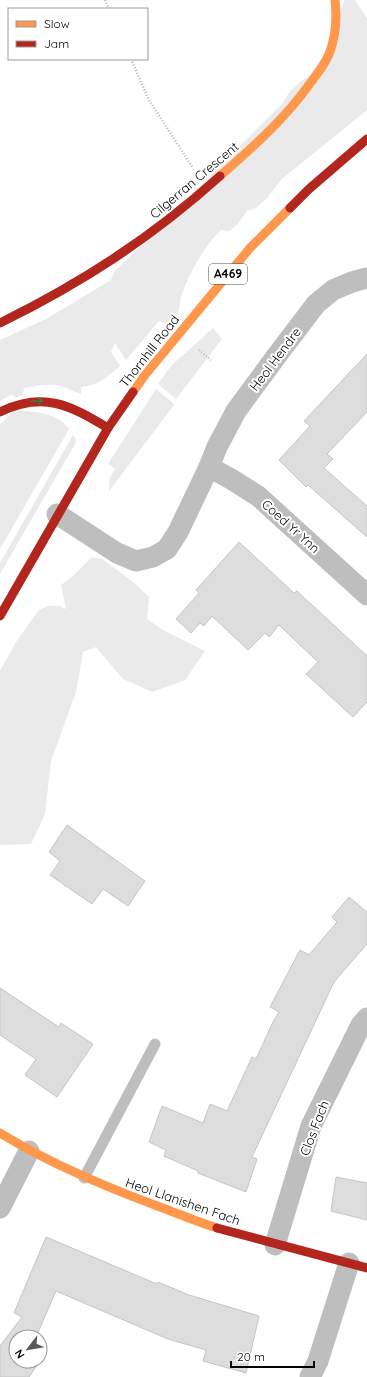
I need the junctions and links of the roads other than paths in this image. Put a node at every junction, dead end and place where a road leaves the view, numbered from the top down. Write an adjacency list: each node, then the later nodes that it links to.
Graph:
1 (335, 0): 4 (street, Cilgerran Crescent)
2 (367, 139): 6 (street, Thornhill Road / A469)
3 (367, 278): 7 (street, Heol Hendre)
4 (0, 323)
5 (0, 412): 6 (street, one-way to 6)
6 (108, 428): 8 (street, Thornhill Road / A469)
7 (209, 467): 8 (street, Heol Hendre); 9 (street, Coed Yr Ynn)
8 (57, 514): 10 (street, Thornhill Road / A469)
9 (367, 595)
10 (0, 616)
11 (367, 1018): 17 (street, Clos Fach)
12 (155, 1044): 15 (lane)
13 (0, 1133): 14 (street, Heol Llanishen Fach)
14 (29, 1151): 15 (street, Heol Llanishen Fach); 16 (street)
15 (84, 1178): 17 (street, Heol Llanishen Fach)
16 (0, 1208)
17 (275, 1245): 18 (street, Heol Llanishen Fach)
18 (358, 1266): 19 (street)
19 (310, 1377)

